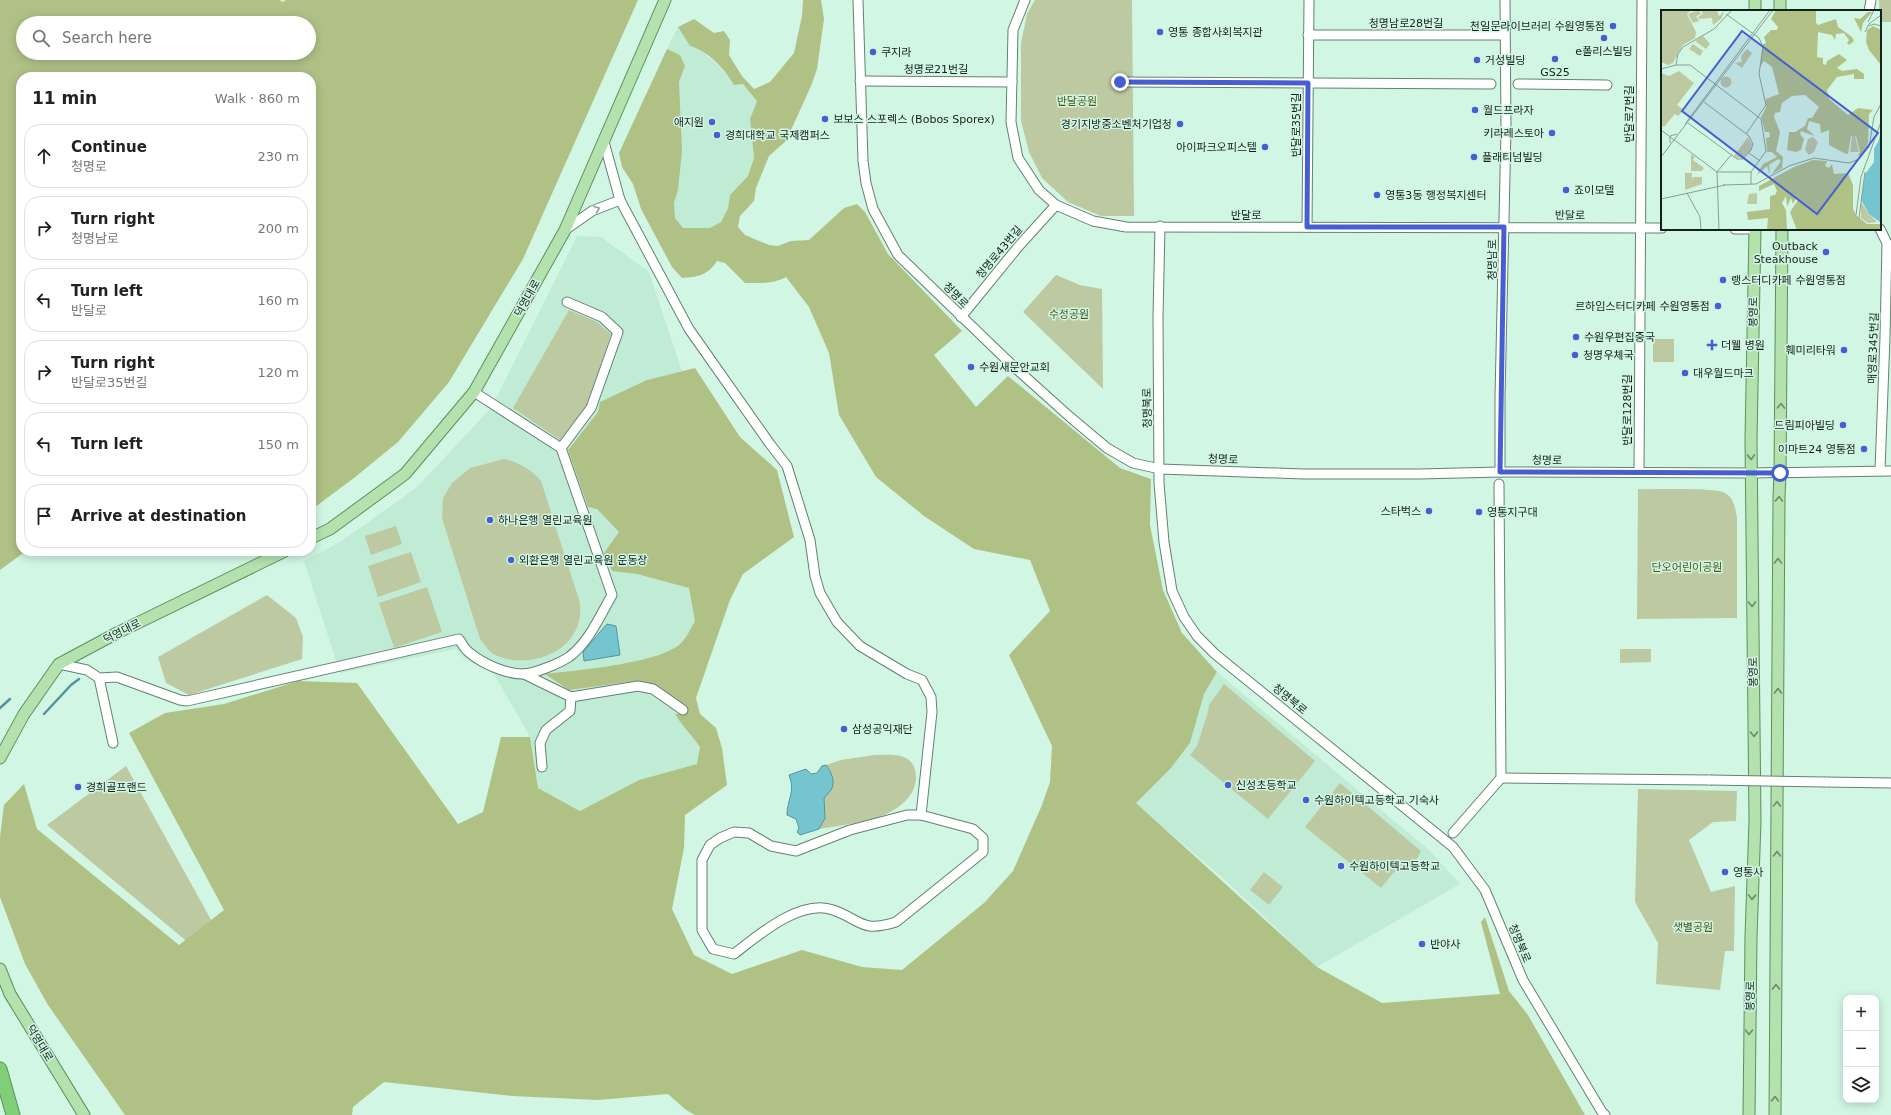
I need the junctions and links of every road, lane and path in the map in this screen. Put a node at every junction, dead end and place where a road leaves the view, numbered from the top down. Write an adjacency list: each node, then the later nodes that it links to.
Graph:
1 (665, 0): 18 (main road, 덕영대로)
2 (858, 0): 11 (street, 청명로)
3 (1025, 0): 12 (street, 반달로)
4 (1308, 0): 9 (street, 반달로35번길)
5 (1505, 0): 10 (street, 청명남로)
6 (1642, 0): 24 (street, 반달로7번길)
7 (1871, 0): 8 (street)
8 (1869, 10)
9 (1308, 35): 10 (street, 청명남로28번길); 14 (street, 반달로35번길)
10 (1504, 35): 23 (street, 청명남로)
11 (860, 81): 12 (street, 청명로21번길); 31 (street, 청명로)
12 (1012, 82): 20 (street, 반달로)
13 (1120, 82): 14 (street)
14 (1308, 83): 15 (street); 22 (street, 반달로35번길)
15 (1491, 84)
16 (1518, 84): 17 (street)
17 (1607, 85)
18 (604, 142): 19 (street); 26 (main road, 덕영대로)
19 (620, 200): 26 (street, one-way to 19); 54 (street)
20 (1056, 205): 21 (street, 반달로); 31 (street, 청명로43번길)
21 (1160, 226): 22 (street, 반달로); 34 (street, 청명북로)
22 (1307, 227): 23 (street, 반달로)
23 (1504, 227): 24 (street, 반달로); 37 (street, 청명남로)
24 (1642, 228): 25 (street, 반달로); 38 (street, 반달로128번길)
25 (1661, 228)
26 (565, 230): 32 (main road, 덕영대로)
27 (1755, 230): 39 (main road, 봉영로, one-way to 39)
28 (1782, 230): 40 (main road, one-way to 28)
29 (1880, 230): 35 (street, 매영로345번길)
30 (567, 302): 33 (street)
31 (961, 317): 34 (street, 청명로)
32 (474, 392): 33 (street); 42 (main road, 덕영대로)
33 (561, 448): 45 (street)
34 (1160, 469): 37 (street, 청명로); 60 (street, 청명북로)
35 (1880, 470): 36 (street, 청명로); 40 (street, 청명로)
36 (1891, 471)
37 (1500, 472): 38 (street, 청명로)
38 (1639, 472): 39 (street, 청명로)
39 (1752, 473): 40 (street, 청명로); 61 (main road, 봉영로, one-way to 61)
40 (1780, 473): 62 (main road, one-way to 40)
41 (1499, 484): 52 (street)
42 (316, 536)
43 (275, 556): 44 (main road, 덕영대로)
44 (60, 664): 46 (street); 50 (main road, 덕영대로)
45 (524, 674): 46 (street); 47 (street)
46 (99, 678): 49 (street)
47 (571, 698): 48 (street); 51 (street)
48 (683, 710)
49 (113, 743)
50 (0, 758)
51 (542, 767)
52 (1501, 778): 53 (street, bridge); 55 (street)
53 (1891, 783)
54 (921, 815): 54 (street)
55 (1453, 833)
56 (0, 969): 59 (main road, 덕영대로)
57 (0, 1069): 58 (highway)
58 (13, 1115)
59 (84, 1115)
60 (1605, 1115)
61 (1749, 1115)
62 (1775, 1115)

